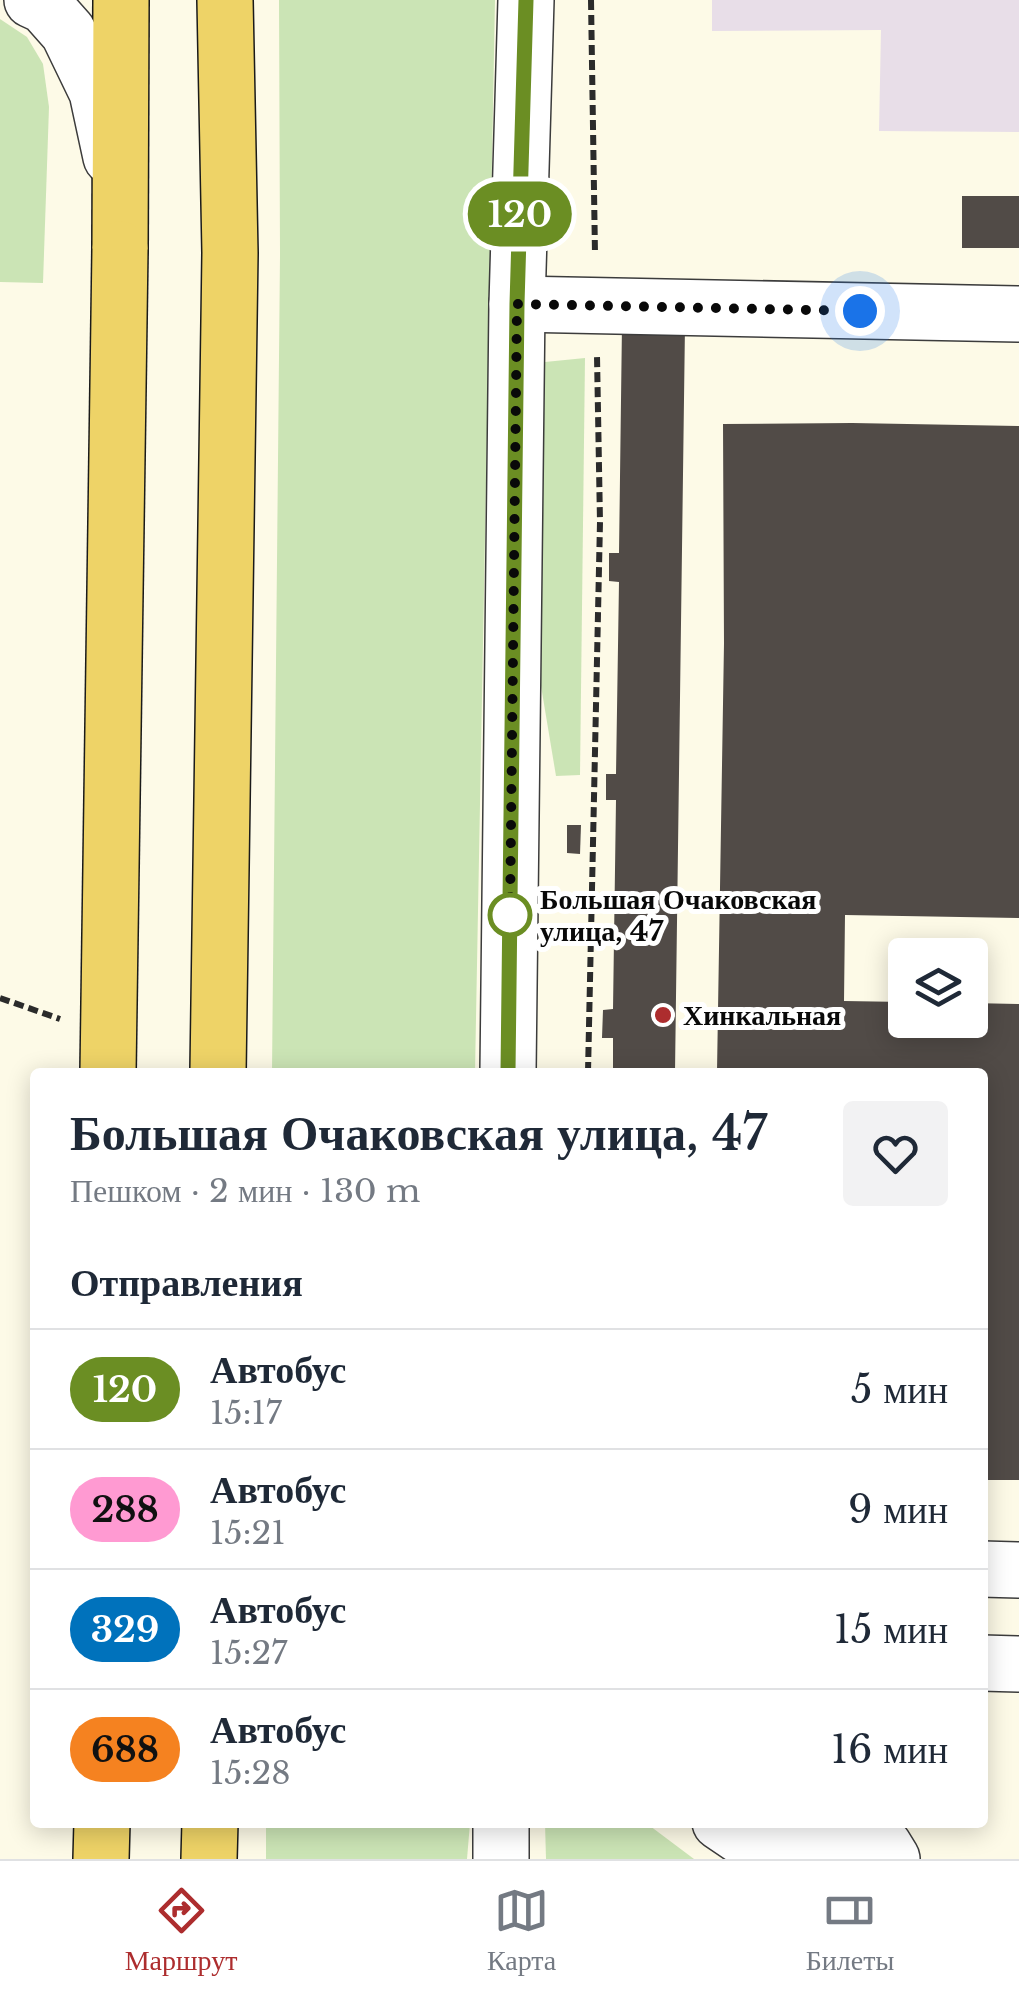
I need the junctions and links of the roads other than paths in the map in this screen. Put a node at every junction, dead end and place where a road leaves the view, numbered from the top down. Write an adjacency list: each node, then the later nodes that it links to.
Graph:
1 (32, 0): 5 (street)
2 (120, 0): 5 (main road)
3 (225, 0): 9 (main road)
4 (526, 0): 6 (street)
5 (118, 192): 8 (main road, bridge)
6 (517, 304): 7 (street); 10 (street)
7 (1019, 314)
8 (108, 1068)
9 (218, 1068)
10 (508, 1068)
11 (988, 1570): 12 (street)
12 (1019, 1570)
13 (988, 1664): 14 (street)
14 (1019, 1664)
15 (102, 1828): 19 (main road)
16 (210, 1828): 20 (main road)
17 (501, 1828): 21 (street)
18 (729, 1828): 22 (street)
19 (101, 1859)
20 (210, 1859)
21 (501, 1859)
22 (892, 1859)

